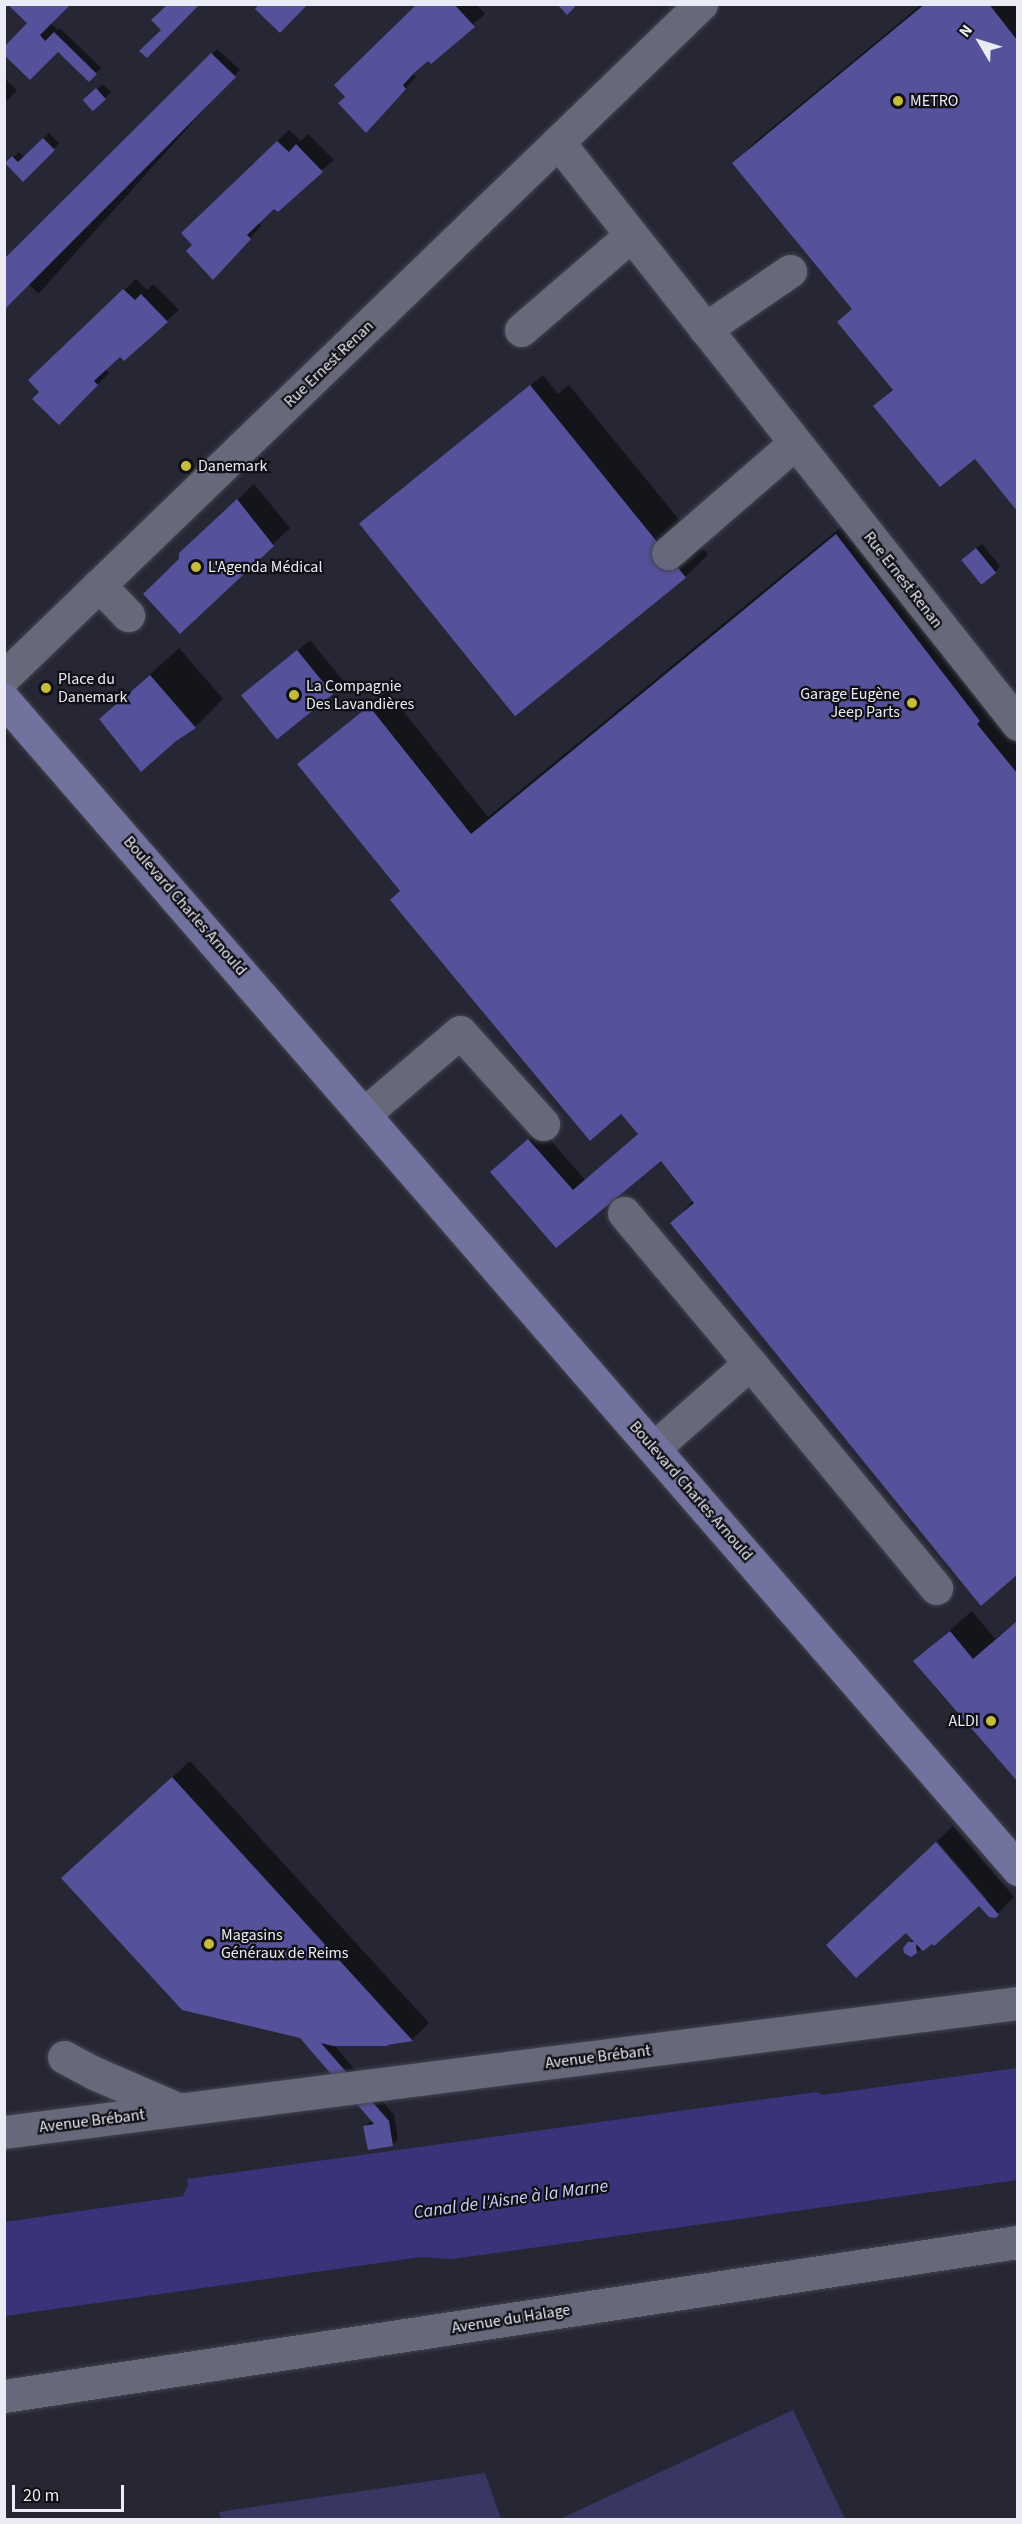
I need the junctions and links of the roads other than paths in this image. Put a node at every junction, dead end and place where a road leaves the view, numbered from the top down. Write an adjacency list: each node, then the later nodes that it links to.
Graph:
1 (701, 4): 2 (street, Rue Ernest Renan)
2 (558, 142): 3 (street, Rue Ernest Renan); 9 (street, Rue Ernest Renan)
3 (631, 236): 5 (street, Rue Ernest Renan); 6 (street)
4 (790, 271): 5 (street)
5 (705, 329): 7 (street, Rue Ernest Renan)
6 (521, 330)
7 (795, 443): 8 (street); 13 (street, Rue Ernest Renan)
8 (668, 553)
9 (99, 585): 10 (street); 11 (street, Rue Ernest Renan)
10 (128, 615)
11 (4, 677)
12 (4, 700): 14 (main road, Boulevard Charles Arnould)
13 (1015, 718)
14 (364, 1114): 15 (street); 18 (main road, Boulevard Charles Arnould)
15 (543, 1124)
16 (624, 1212): 17 (street)
17 (750, 1363): 18 (street); 19 (street)
18 (654, 1448): 20 (main road, Boulevard Charles Arnould)
19 (936, 1588)
20 (1017, 1869)
21 (1017, 2003): 23 (street, Avenue Brébant)
22 (64, 2057): 23 (street, Avenue Brébant)
23 (179, 2110): 24 (street, Avenue Brébant)
24 (4, 2132)
25 (1017, 2242): 26 (street, Avenue du Halage)
26 (4, 2396)

